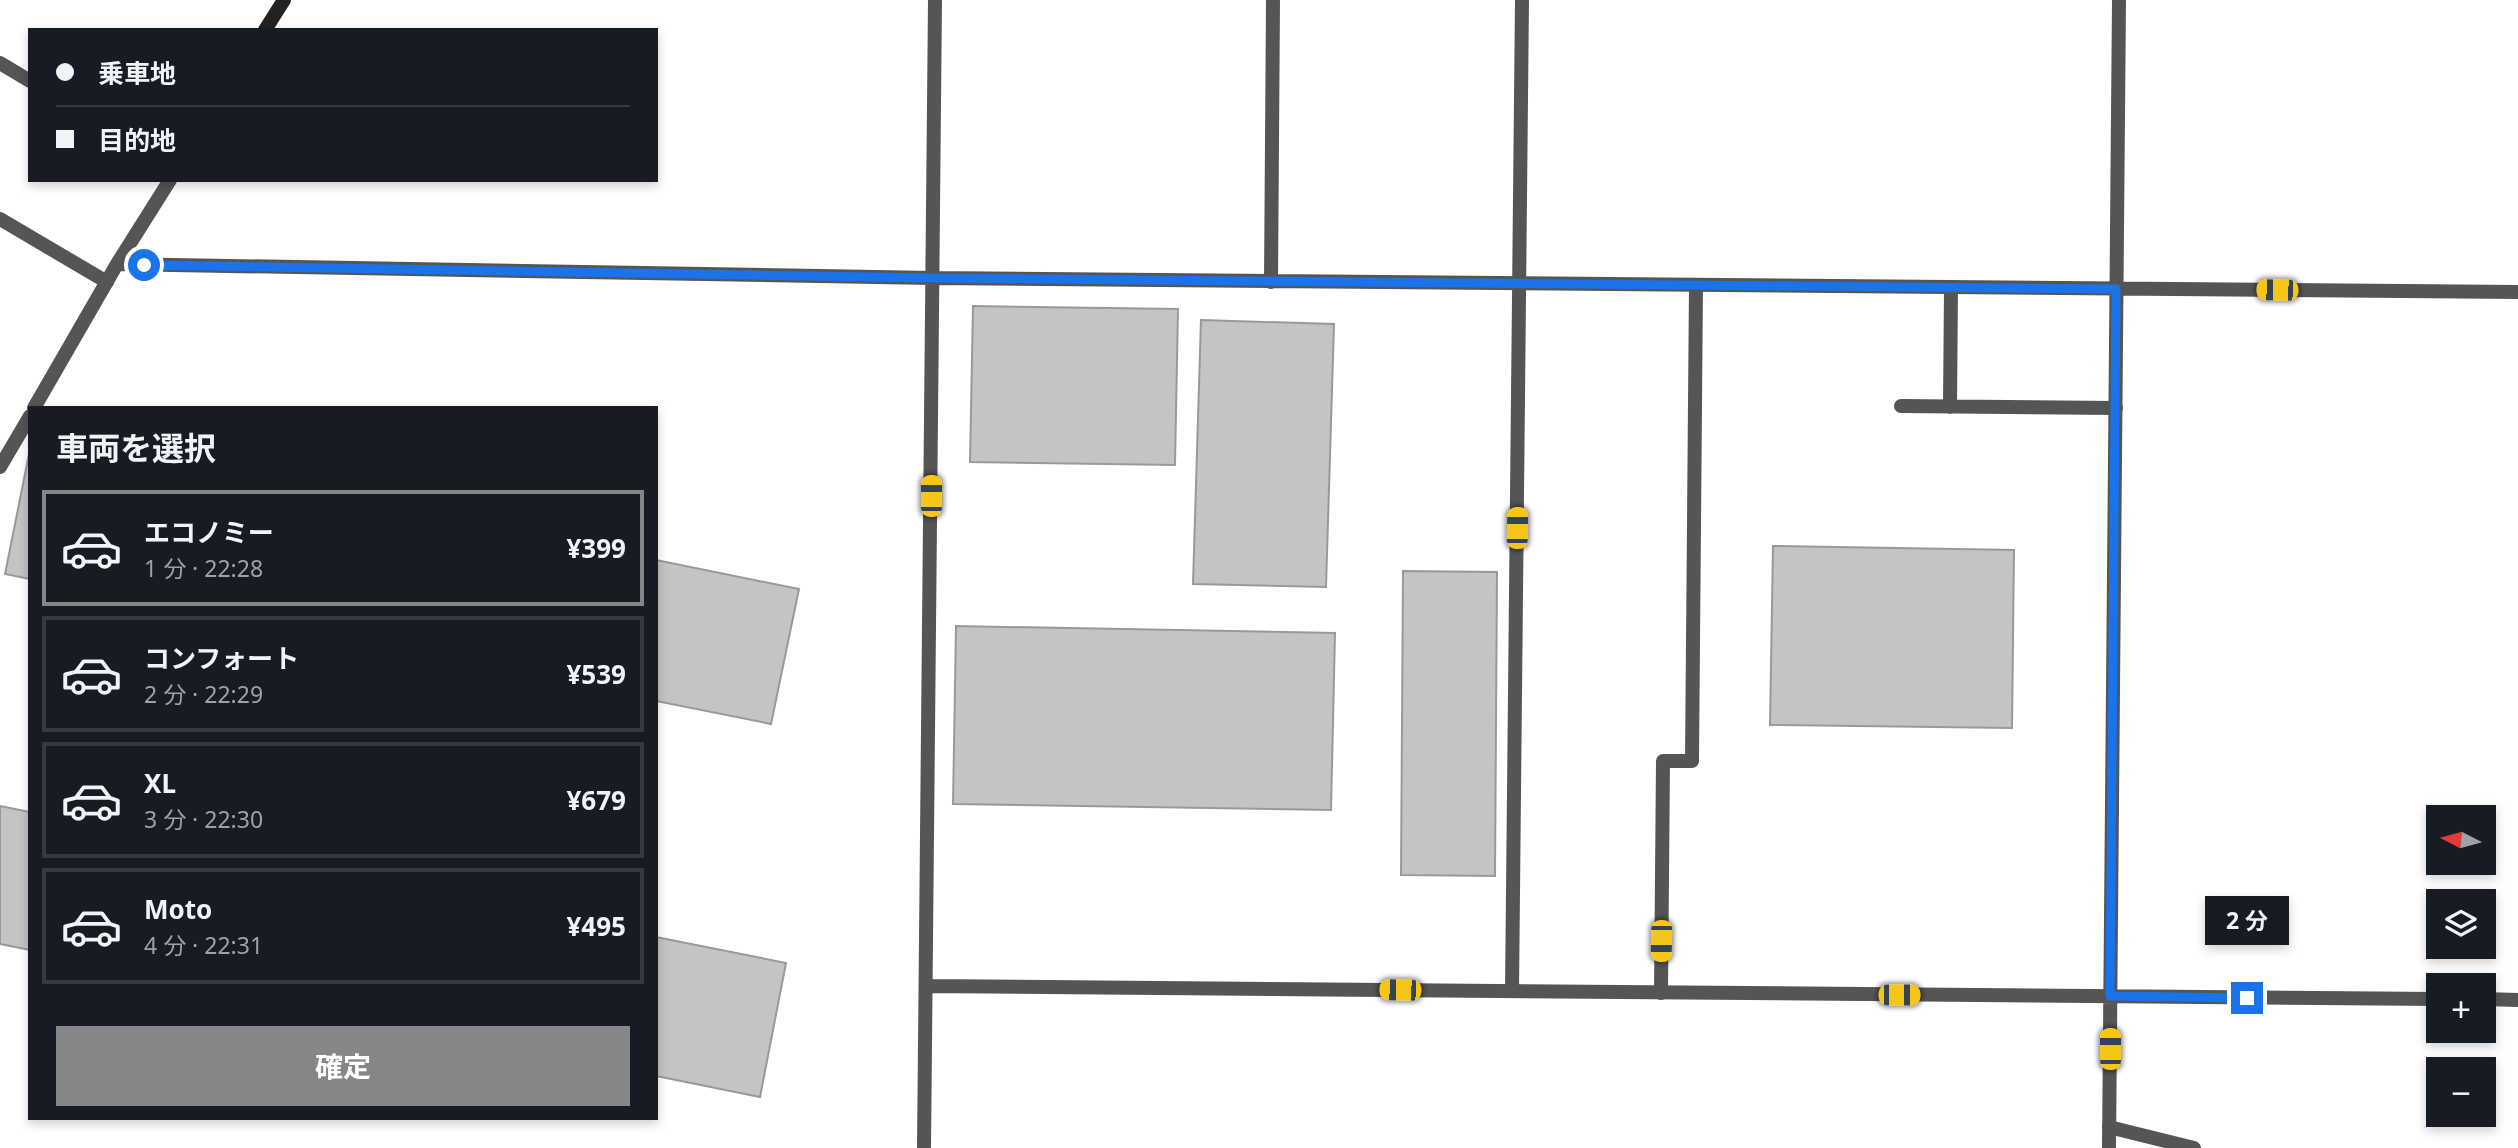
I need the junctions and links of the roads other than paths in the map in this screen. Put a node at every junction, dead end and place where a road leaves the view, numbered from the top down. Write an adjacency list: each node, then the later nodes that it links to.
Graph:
1 (284, 0): 6 (street)
2 (935, 0): 12 (street)
3 (1273, 0): 14 (street)
4 (1522, 0): 15 (street)
5 (2119, 0): 18 (street)
6 (266, 28)
7 (0, 64): 8 (street)
8 (28, 80)
9 (169, 182): 11 (street)
10 (0, 219): 13 (street)
11 (117, 264): 12 (street); 13 (street)
12 (933, 278): 14 (street); 26 (street)
13 (107, 282): 20 (street)
14 (1271, 282): 15 (street)
15 (1519, 283): 16 (street); 27 (street)
16 (1696, 285): 17 (street); 28 (street)
17 (1951, 287): 18 (street); 22 (street)
18 (2116, 289): 19 (street); 23 (street)
19 (2518, 292)
20 (35, 406)
21 (1901, 406): 22 (street)
22 (1950, 407): 23 (street)
23 (2116, 408): 29 (street)
24 (28, 419): 25 (street)
25 (0, 467)
26 (926, 986): 27 (street); 34 (street)
27 (1512, 991): 28 (street)
28 (1661, 993): 29 (street)
29 (2110, 996): 30 (street); 33 (street)
30 (2426, 999)
31 (2496, 999): 32 (street)
32 (2518, 1000)
33 (2109, 1127): 35 (street); 36 (street)
34 (924, 1148)
35 (2109, 1148)
36 (2194, 1148)

